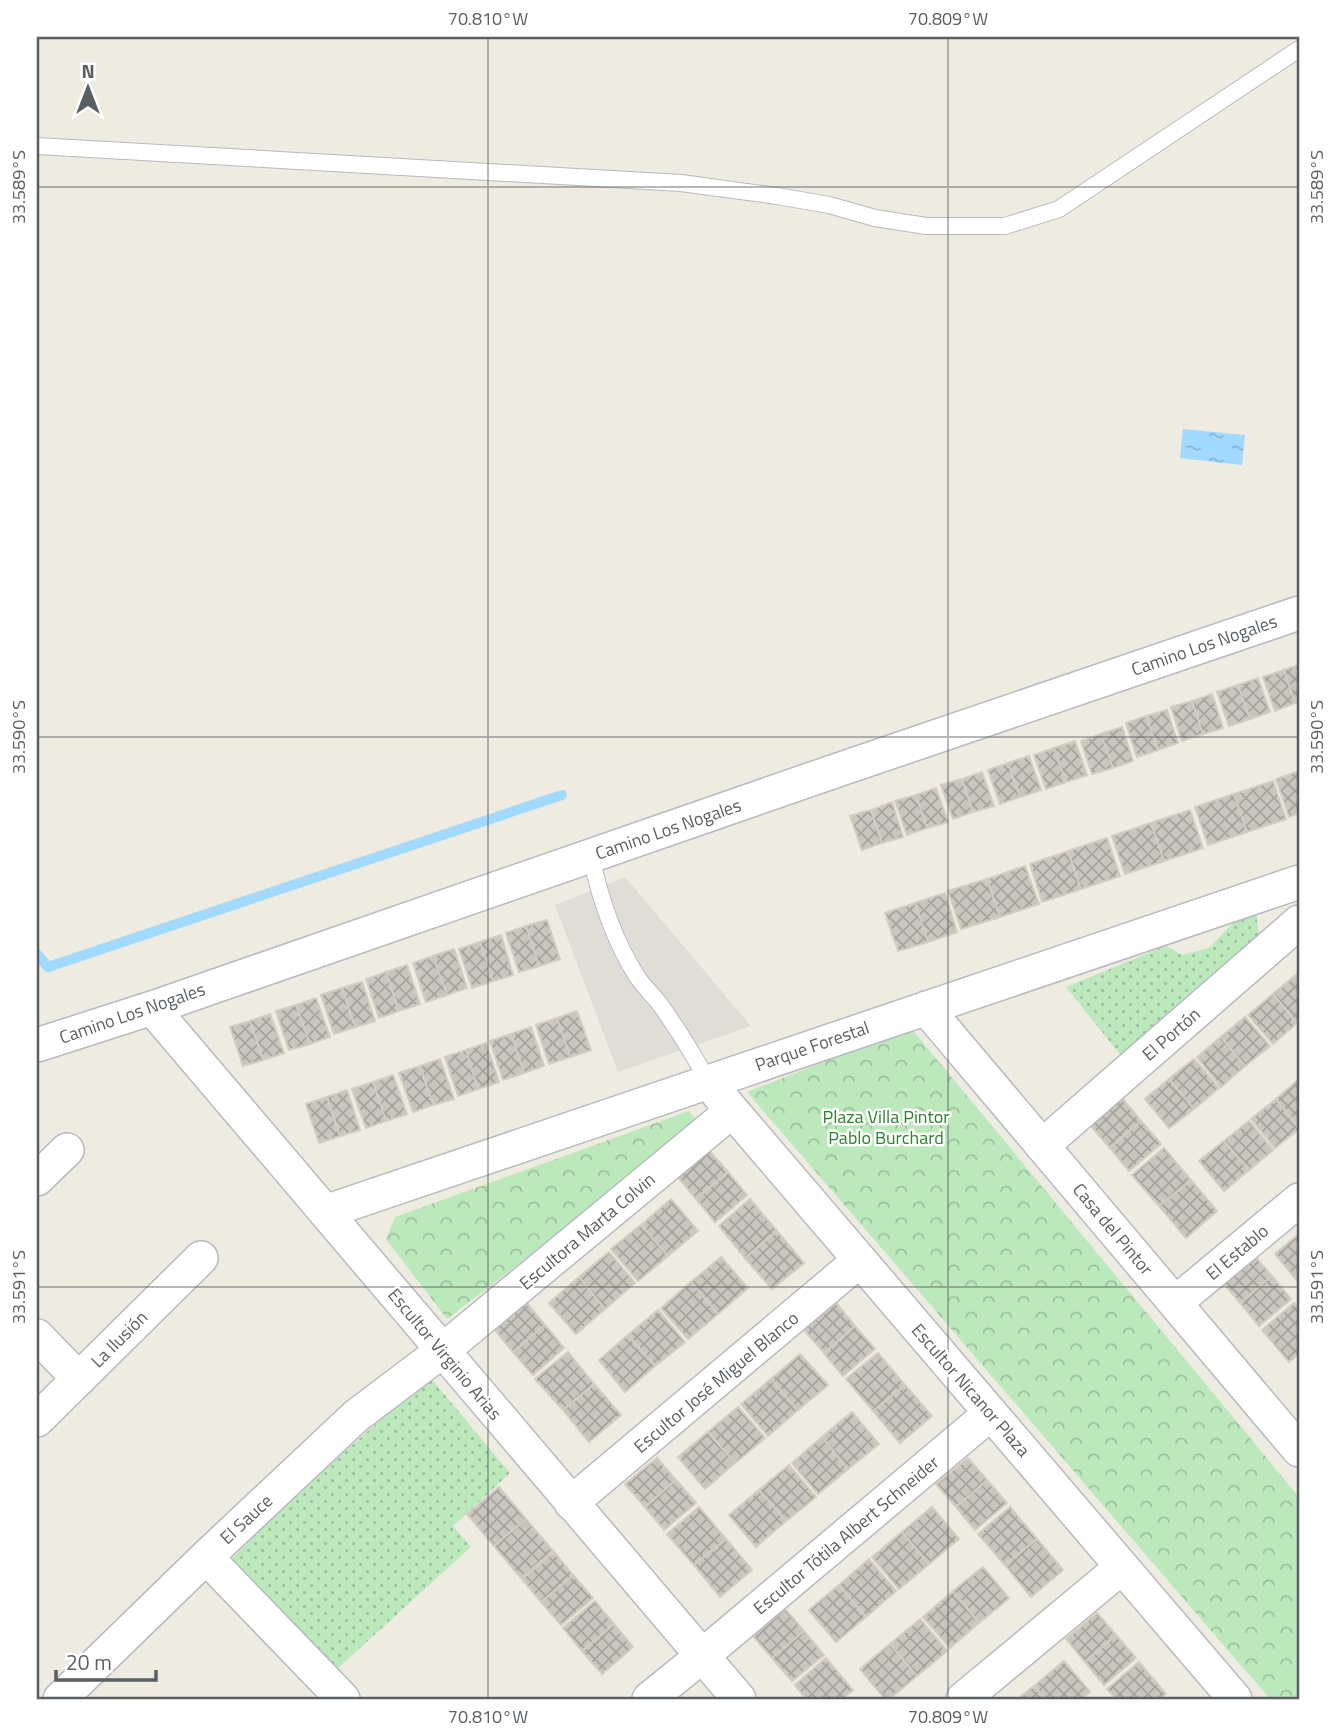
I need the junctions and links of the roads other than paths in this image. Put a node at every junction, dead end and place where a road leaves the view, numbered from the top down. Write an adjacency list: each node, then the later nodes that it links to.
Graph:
1 (1299, 49): 2 (lane)
2 (37, 146)
3 (1299, 613): 4 (street, Camino Los Nogales)
4 (591, 856): 7 (street, Camino Los Nogales); 10 (lane)
5 (1299, 882): 8 (street, Parque Forestal)
6 (1299, 922): 12 (street, El Portón)
7 (152, 1008): 9 (street, Camino Los Nogales); 16 (street, Escultor Virginio Arias)
8 (926, 1008): 10 (street, Parque Forestal); 12 (street, Casa del Pintor)
9 (37, 1045)
10 (708, 1081): 11 (street, Escultor Nicanor Plaza); 16 (street, Parque Forestal)
11 (732, 1111): 18 (street, Escultor Nicanor Plaza); 21 (street, Escultora Marta Colvin)
12 (1042, 1146): 19 (street, Casa del Pintor)
13 (67, 1150): 14 (street)
14 (37, 1179)
15 (1299, 1200): 19 (street, El Establo)
16 (325, 1212): 21 (street, Escultor Virginio Arias)
17 (201, 1258): 22 (street, La Ilusión)
18 (860, 1260): 23 (street, Escultor Nicanor Plaza); 26 (street, Escultor José Miguel Blanco)
19 (1175, 1303): 25 (street, Casa del Pintor)
20 (37, 1336): 22 (street)
21 (442, 1350): 26 (street, Escultor Virginio Arias); 27 (street, El Sauce)
22 (79, 1378): 24 (street, La Ilusión)
23 (990, 1413): 28 (street, Escultor Nicanor Plaza); 29 (street, Escultor Tótila Albert Schneider)
24 (37, 1420)
25 (1299, 1450)
26 (571, 1503): 29 (street, Escultor Virginio Arias)
27 (206, 1557): 30 (street, El Sauce); 31 (street)
28 (1122, 1567): 34 (street); 35 (street, Escultor Nicanor Plaza)
29 (702, 1656): 32 (street, Escultor Tótila Albert Schneider); 33 (street, Escultor Virginio Arias)
30 (60, 1699)
31 (343, 1699)
32 (649, 1699)
33 (739, 1699)
34 (963, 1699)
35 (1235, 1699)

